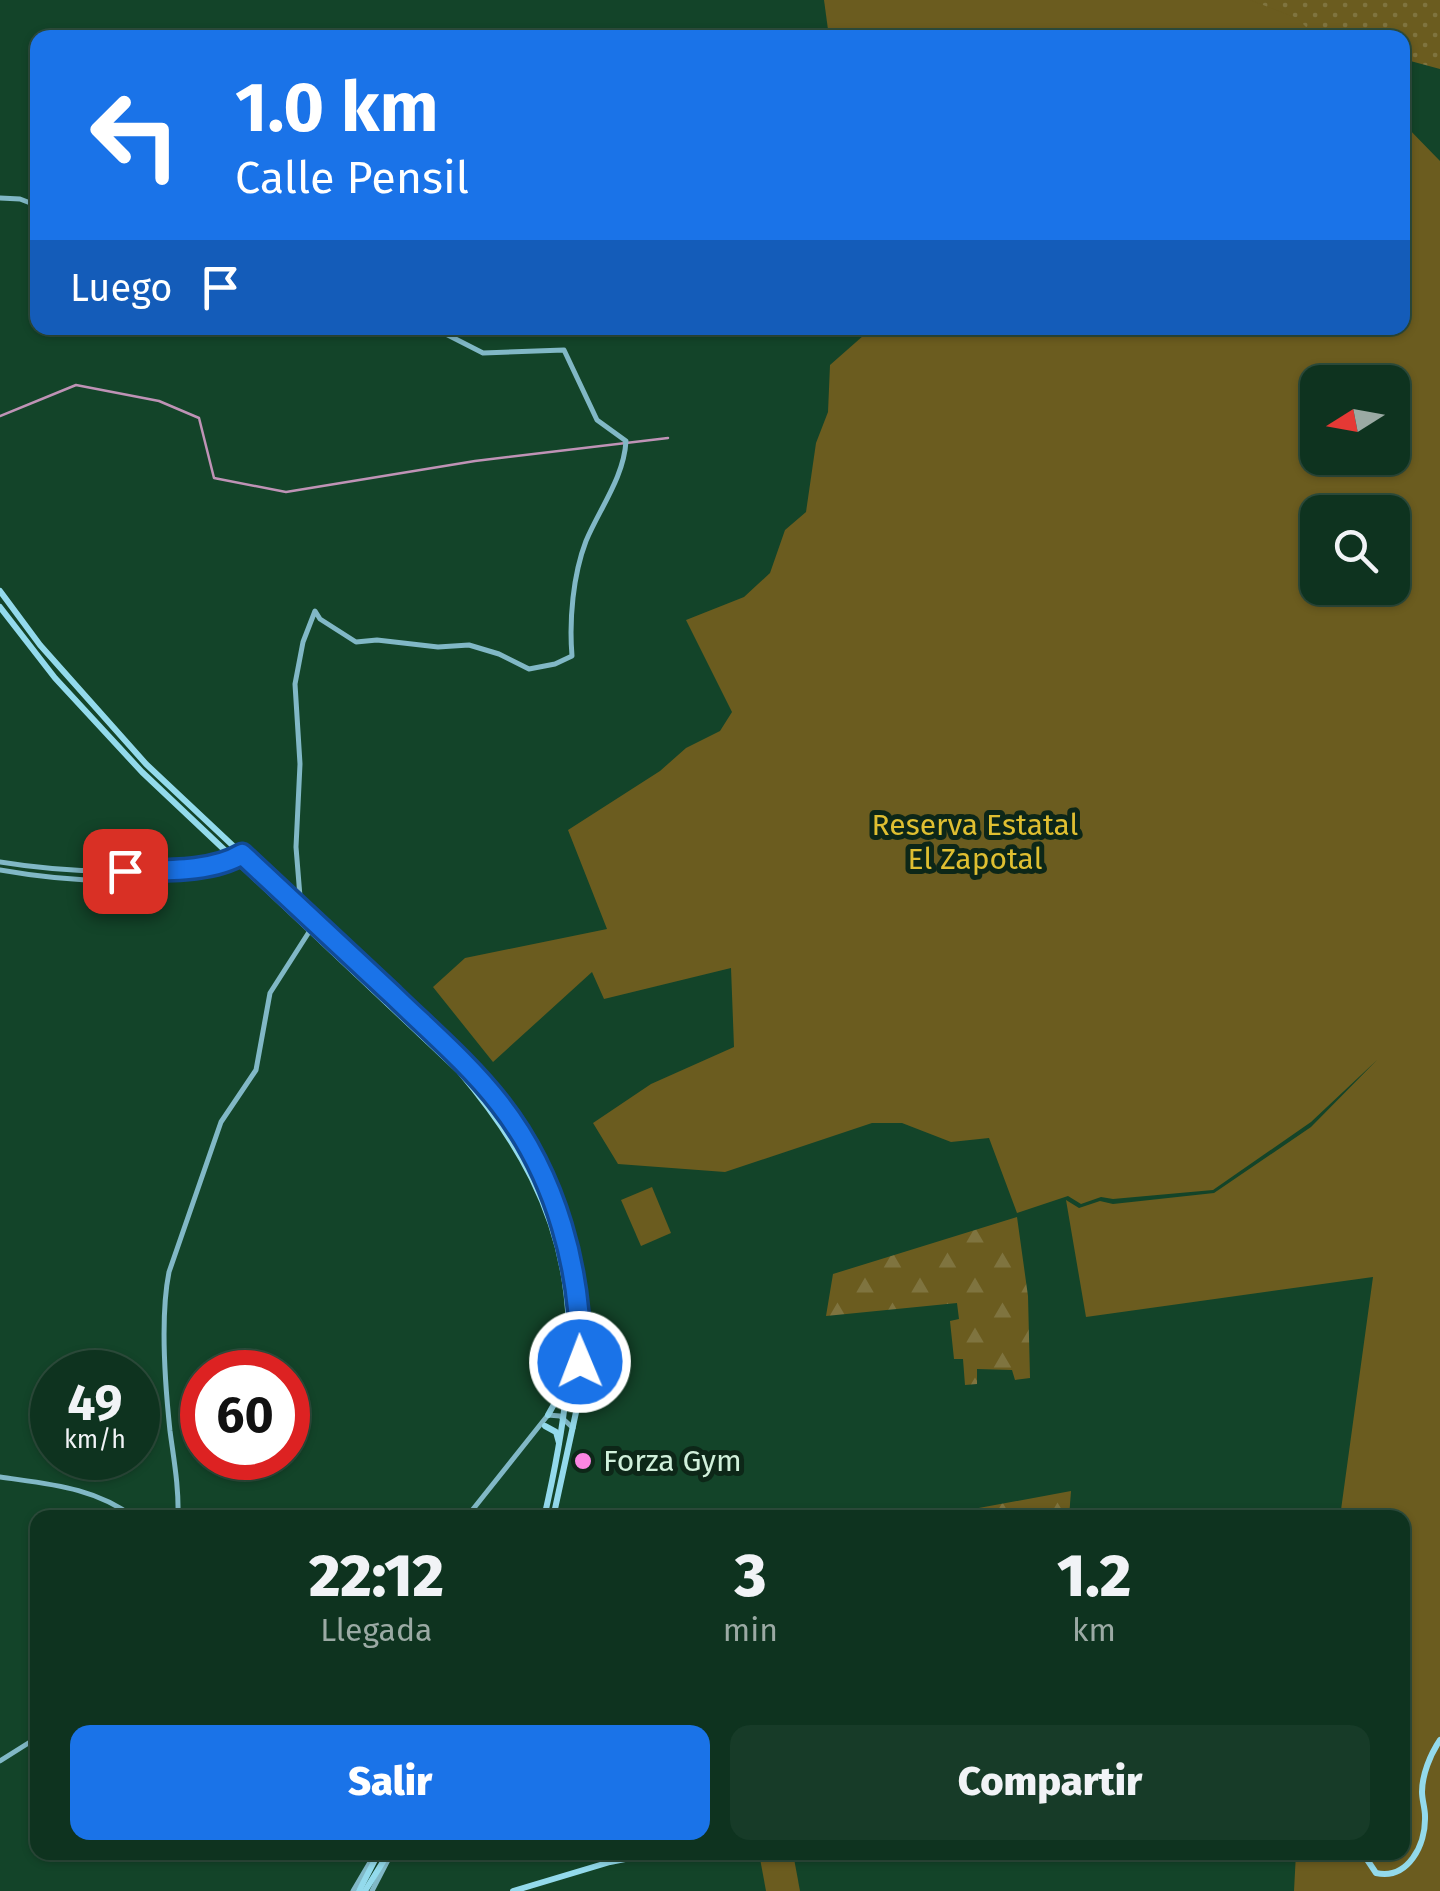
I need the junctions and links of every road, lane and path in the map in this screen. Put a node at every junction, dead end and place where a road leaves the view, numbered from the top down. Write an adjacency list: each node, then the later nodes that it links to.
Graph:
1 (0, 198): 2 (street)
2 (30, 202)
3 (446, 335): 10 (street)
4 (0, 591): 6 (main road)
5 (0, 607): 8 (main road)
6 (245, 857): 8 (street); 10 (main road)
7 (0, 862): 8 (street)
8 (236, 862): 9 (street); 11 (main road)
9 (0, 870)
10 (301, 909): 13 (main road)
11 (308, 932): 15 (main road); 24 (street)
12 (610, 1342): 16 (main road)
13 (580, 1349): 14 (main road); 16 (main road)
14 (597, 1354)
15 (570, 1372): 17 (main road); 18 (main road)
16 (579, 1385): 20 (main road)
17 (548, 1416): 18 (street); 19 (street)
18 (563, 1424): 19 (street); 20 (street); 21 (main road)
19 (542, 1427): 21 (main road); 25 (street)
20 (573, 1431): 27 (main road)
21 (560, 1450): 26 (main road)
22 (0, 1477): 23 (street)
23 (124, 1510)
24 (178, 1510)
25 (473, 1510)
26 (546, 1510)
27 (555, 1510)
28 (1440, 1740): 34 (main road)
29 (30, 1743): 30 (street)
30 (0, 1761)
31 (375, 1860): 35 (main road)
32 (384, 1860): 35 (main road)
33 (620, 1860): 36 (main road)
34 (1367, 1860)
35 (362, 1891)
36 (513, 1891)

